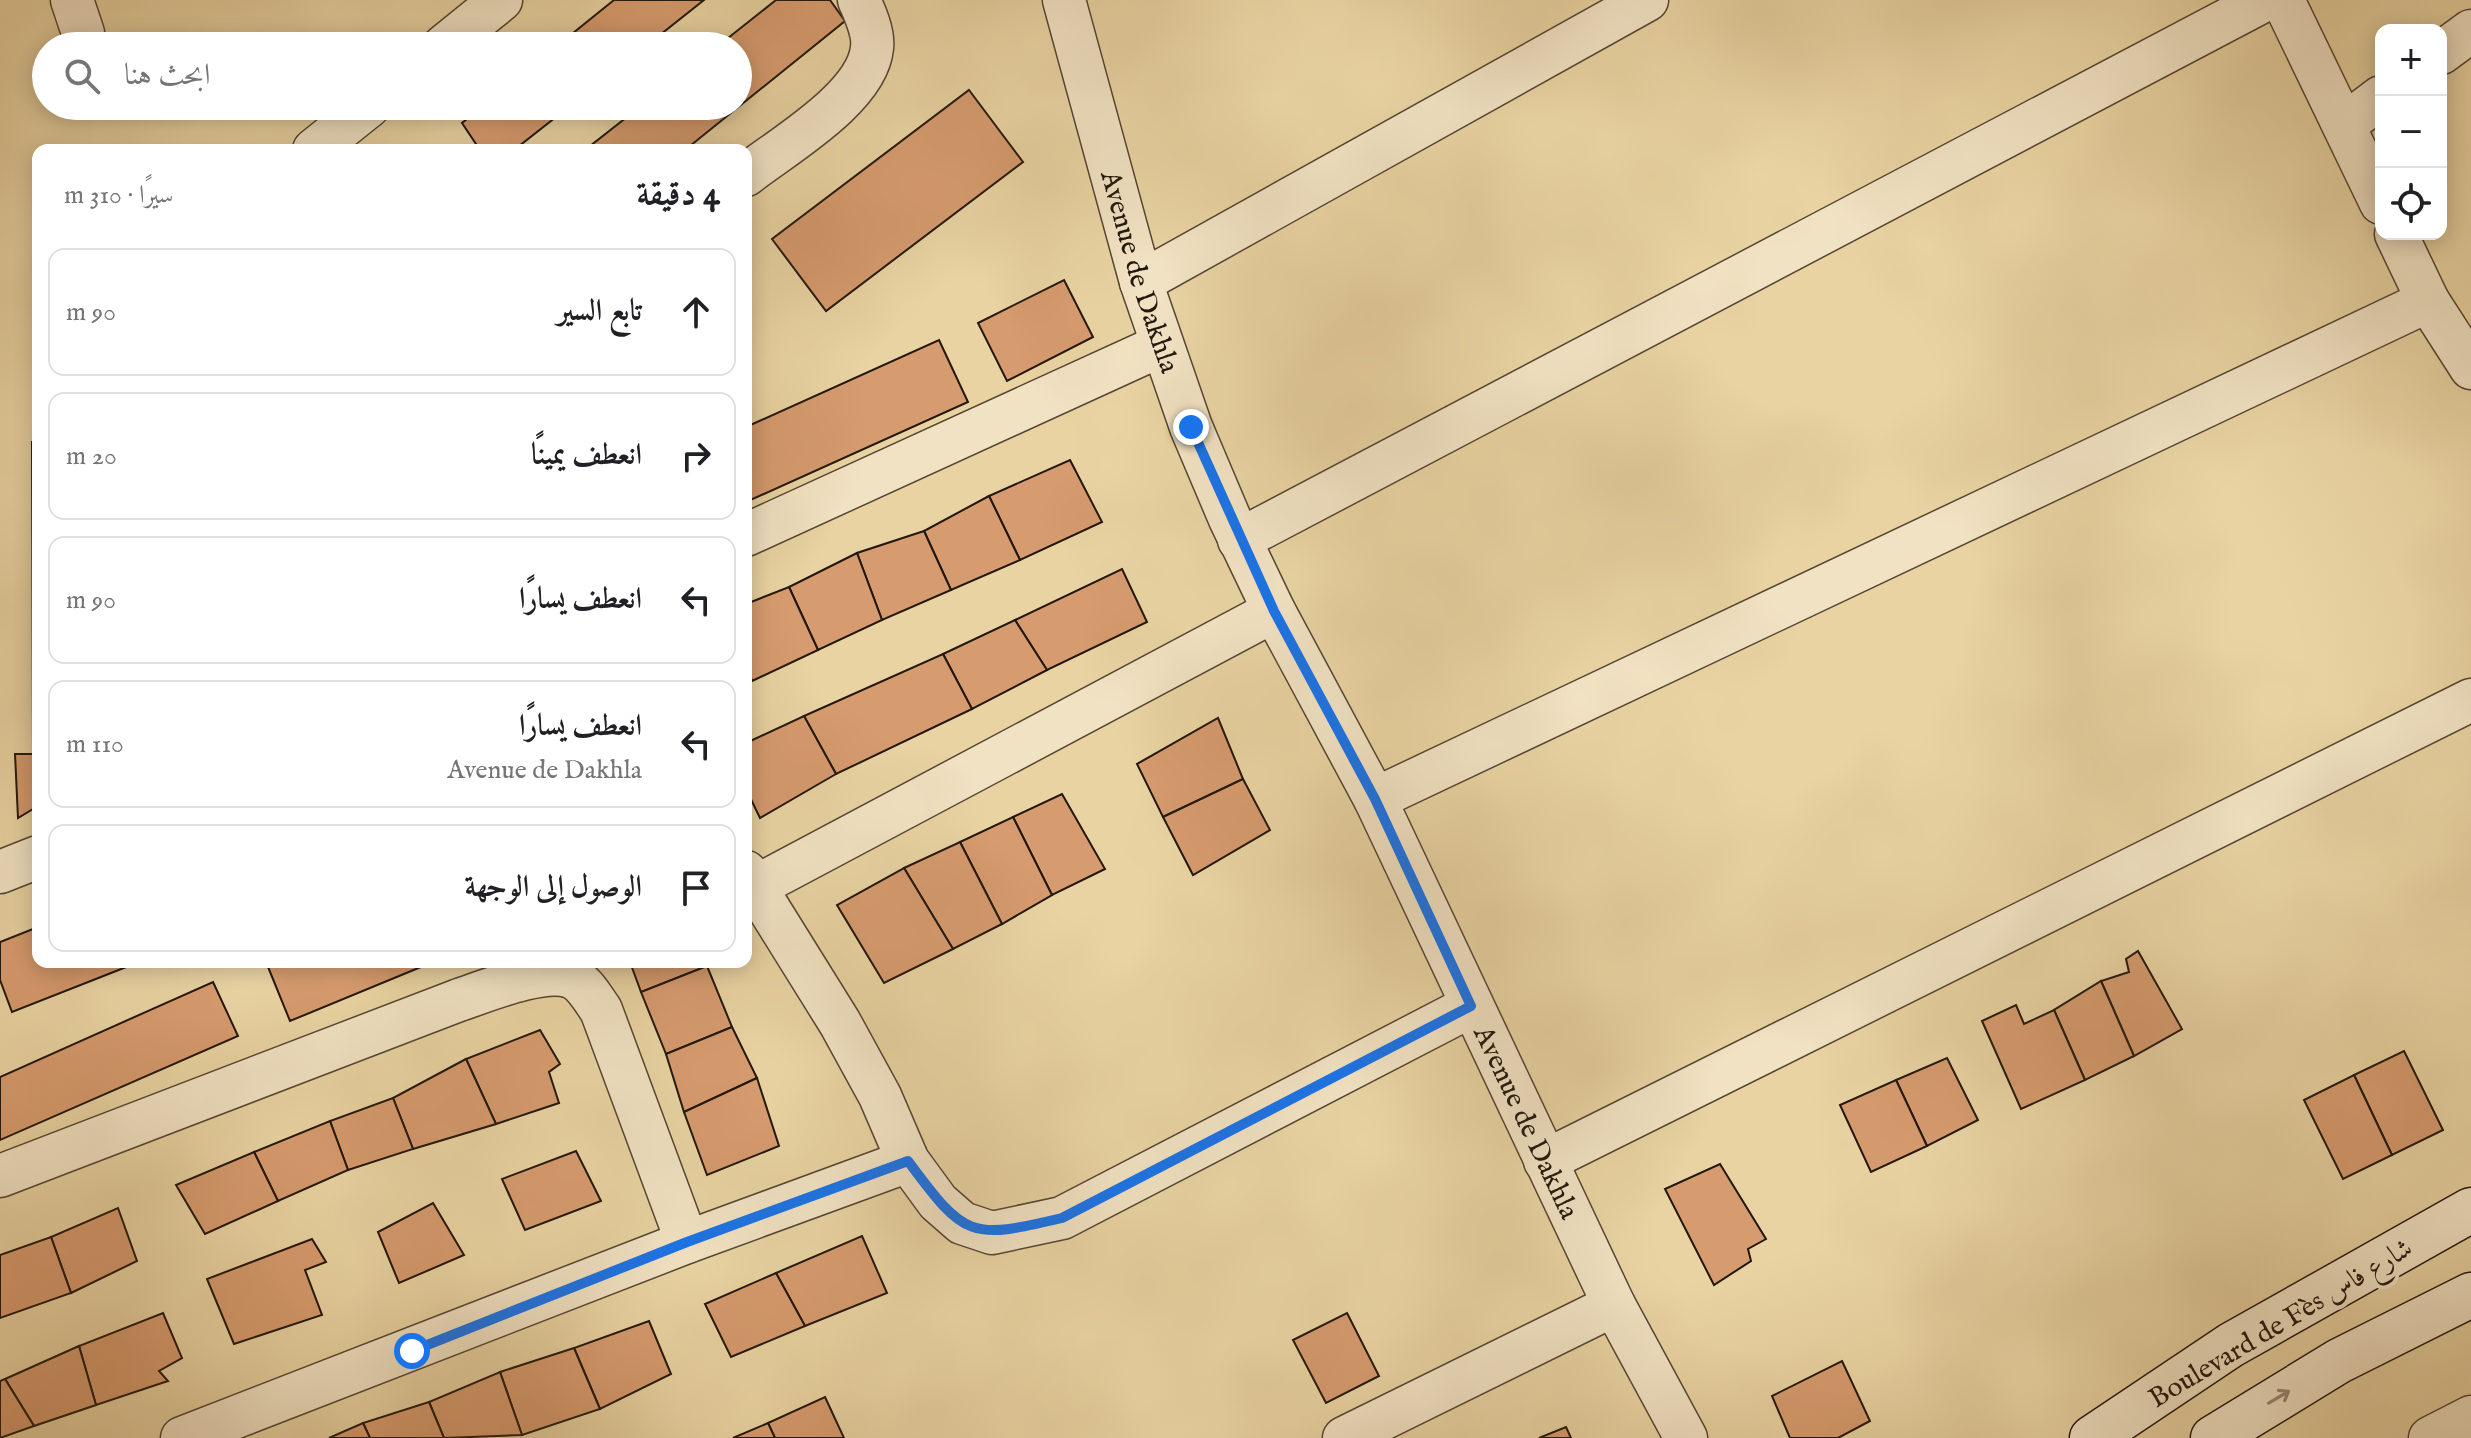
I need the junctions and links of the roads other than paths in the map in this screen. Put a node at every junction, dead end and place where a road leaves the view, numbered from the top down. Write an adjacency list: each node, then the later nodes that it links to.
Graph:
1 (501, 0): 8 (street)
2 (859, 0): 14 (street)
3 (1064, 0): 17 (street, Avenue de Dakhla)
4 (1647, 0): 17 (street)
5 (2265, 0): 22 (street)
6 (2283, 0): 12 (street)
7 (2471, 31): 9 (street)
8 (461, 32)
9 (2447, 49)
10 (2375, 102): 12 (street)
11 (352, 120): 13 (street)
12 (2344, 125): 15 (street)
13 (322, 144)
14 (752, 170)
15 (2375, 190)
16 (2399, 240): 18 (street)
17 (1141, 282): 19 (street, Avenue de Dakhla)
18 (2428, 301): 20 (street); 25 (street)
19 (1162, 345): 21 (street); 22 (street, Avenue de Dakhla)
20 (2471, 368)
21 (752, 532)
22 (1239, 540): 23 (street, Avenue de Dakhla)
23 (1274, 611): 25 (street, Avenue de Dakhla); 28 (street)
24 (2471, 700): 32 (street)
25 (1375, 799): 30 (street, Avenue de Dakhla)
26 (32, 859): 27 (street)
27 (0, 872)
28 (752, 879)
29 (752, 882): 31 (street)
30 (1471, 1006): 31 (street); 32 (street, Avenue de Dakhla)
31 (908, 1161): 35 (street)
32 (1545, 1161): 37 (street, Avenue de Dakhla)
33 (0, 1176): 35 (street)
34 (2471, 1210): 42 (main road, Boulevard de Fès شارع فاس)
35 (687, 1242): 39 (street)
36 (2471, 1295): 43 (main road, one-way to 36)
37 (1614, 1305): 40 (street); 41 (street, Avenue de Dakhla)
38 (2471, 1417): 44 (street)
39 (182, 1438)
40 (1344, 1438)
41 (1686, 1438)
42 (2092, 1438)
43 (2213, 1438)
44 (2430, 1438)

